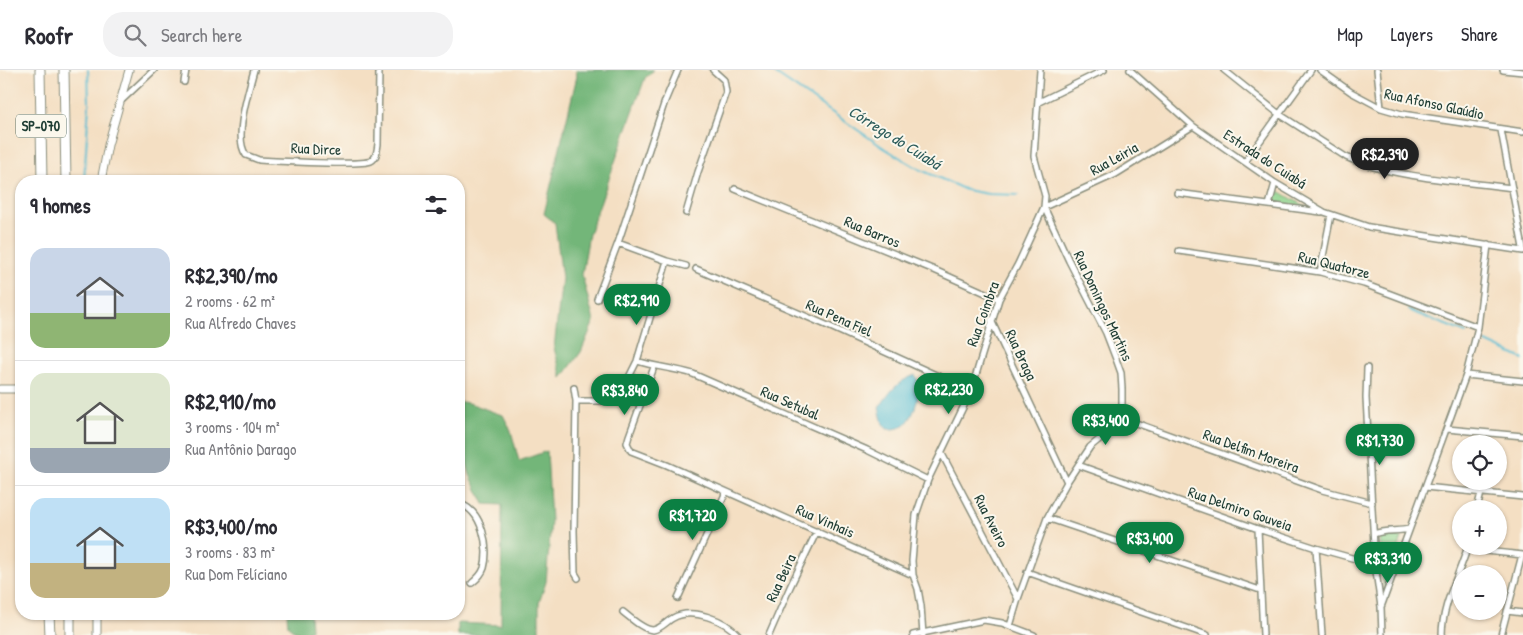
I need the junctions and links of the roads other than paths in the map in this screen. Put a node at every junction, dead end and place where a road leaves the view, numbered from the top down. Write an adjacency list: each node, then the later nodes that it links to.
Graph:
1 (40, 70): 28 (highway, SP-070)
2 (64, 70): 29 (highway, SP-070)
3 (129, 70): 20 (main road)
4 (154, 70): 20 (street)
5 (186, 70): 19 (street)
6 (254, 70): 7 (street, Rua Dirce)
7 (379, 70)
8 (678, 70): 40 (street)
9 (713, 70): 38 (street)
10 (1040, 70): 21 (street)
11 (1104, 70): 21 (street)
12 (1130, 70): 24 (street, Estrada do Cuiabá)
13 (1224, 70): 23 (street)
14 (1310, 70): 23 (street)
15 (1320, 70): 22 (street, Rua Afonso Glaúdio)
16 (1377, 70): 22 (street)
17 (1503, 70): 18 (street)
18 (1523, 72)
19 (184, 82)
20 (119, 102): 30 (main road)
21 (1039, 102): 36 (street)
22 (1381, 108): 25 (street, Rua Afonso Glaúdio)
23 (1279, 114): 27 (street); 32 (street)
24 (1193, 126): 27 (street, Estrada do Cuiabá); 36 (street, Rua Leiria)
25 (1501, 130): 26 (street, Rua Afonso Glaúdio); 32 (street)
26 (1523, 132)
27 (1245, 162): 31 (street, Estrada do Cuiabá)
28 (42, 175)
29 (66, 175)
30 (102, 175)
31 (1276, 183): 35 (street); 37 (street, Estrada do Cuiabá)
32 (1512, 188): 42 (street)
33 (735, 189): 49 (street, Rua Barros)
34 (1177, 193): 35 (street)
35 (1269, 205): 37 (street)
36 (1044, 207): 49 (street, Rua Coimbra); 62 (street, Rua Domingos Martins)
37 (1324, 212): 39 (street, Estrada do Cuiabá)
38 (686, 214)
39 (1331, 215): 41 (street, Estrada do Cuiabá); 47 (street)
40 (618, 243): 44 (street); 48 (street)
41 (1488, 245): 42 (street, Estrada do Cuiabá); 51 (street)
42 (1523, 249)
43 (1179, 251): 47 (street, Rua Quatorze)
44 (667, 261): 45 (street); 52 (street)
45 (686, 266)
46 (696, 269): 58 (street, Rua Pena Fiel)
47 (1320, 272): 51 (street, Rua Quatorze)
48 (597, 299)
49 (999, 299): 50 (street, Rua Coimbra)
50 (991, 320): 58 (street, Rua Coimbra); 68 (street, Rua Braga)
51 (1478, 327): 55 (street)
52 (637, 361): 53 (street, Rua Setubal); 59 (street)
53 (654, 367): 61 (street); 67 (street, Rua Setubal)
54 (1367, 368): 74 (street)
55 (1466, 375): 56 (street); 63 (street)
56 (1523, 380)
57 (574, 388): 60 (street)
58 (971, 391): 65 (street, Rua Coimbra)
59 (619, 397): 60 (street); 61 (street)
60 (576, 401): 89 (street)
61 (640, 403): 70 (street, Rua Vinhais)
62 (1122, 418): 66 (street); 74 (street, Rua Delfim Moreira)
63 (1447, 430): 64 (street); 69 (street)
64 (1523, 436)
65 (942, 454): 67 (street, Rua Coimbra); 93 (street, Rua Aveiro)
66 (1078, 465): 68 (street); 77 (street, Rua Delmiro Gouveia)
67 (928, 480): 88 (street, Rua Coimbra)
68 (1067, 482): 76 (street)
69 (1425, 487): 71 (street); 78 (street)
70 (726, 492): 79 (street, Rua Vinhais); 92 (street)
71 (1481, 493): 72 (street); 73 (street)
72 (1523, 497)
73 (1479, 500)
74 (1372, 503): 80 (street)
75 (465, 506): 90 (street)
76 (1047, 518): 87 (street); 91 (street)
77 (1258, 529): 81 (street, Rua Delmiro Gouveia); 91 (street)
78 (1409, 529): 80 (street); 86 (street)
79 (817, 531): 88 (street, Rua Vinhais); 108 (street, Rua Beira)
80 (1374, 534): 85 (street)
81 (1316, 548): 85 (street, Rua Delmiro Gouveia); 113 (street)
82 (1507, 553): 84 (street)
83 (1464, 555): 115 (street)
84 (1522, 555): 95 (street)
85 (1375, 564): 86 (street, Rua Delmiro Gouveia); 94 (street)
86 (1395, 570): 94 (street)
87 (1027, 572): 93 (street); 111 (street)
88 (913, 575): 103 (street, Rua Coimbra)
89 (578, 578)
90 (472, 583)
91 (1260, 590): 112 (street)
92 (678, 598)
93 (1018, 599): 102 (street)
94 (1381, 607): 114 (street)
95 (1507, 611): 97 (street)
96 (623, 612): 107 (street)
97 (1523, 613)
98 (49, 620): 104 (highway)
99 (70, 620): 105 (highway)
100 (97, 620): 106 (main road)
101 (1504, 620): 116 (street)
102 (1010, 626): 103 (street); 110 (street)
103 (923, 634): 109 (street)
104 (50, 635)
105 (70, 635)
106 (97, 635)
107 (738, 635)
108 (769, 635)
109 (913, 635)
110 (1034, 635)
111 (1207, 635)
112 (1263, 635)
113 (1322, 635)
114 (1382, 635)
115 (1442, 635)
116 (1501, 635)

